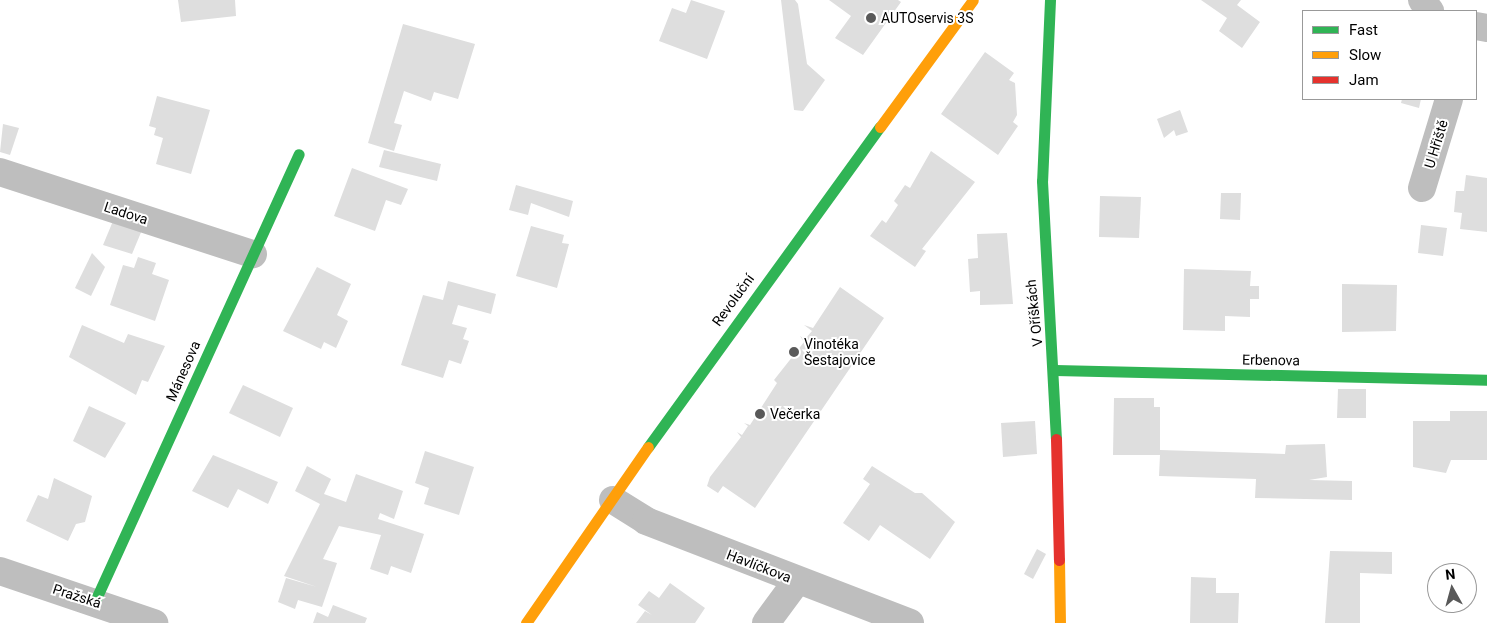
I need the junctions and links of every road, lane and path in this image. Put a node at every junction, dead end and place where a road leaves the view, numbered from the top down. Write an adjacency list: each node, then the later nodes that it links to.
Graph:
1 (973, 0): 10 (street, Revoluční)
2 (1050, 0): 8 (street, V Oříškách)
3 (1449, 100): 6 (street, U Hřiště)
4 (299, 154): 7 (street, Mánesova)
5 (0, 172): 7 (street, Ladova)
6 (1422, 188)
7 (253, 254): 13 (street, Mánesova)
8 (1055, 370): 9 (street, Erbenova); 18 (street, V Oříškách)
9 (1487, 380)
10 (613, 500): 12 (street, Havlíčkova); 15 (street, Revoluční)
11 (0, 571): 13 (street, Pražská)
12 (797, 581): 16 (street); 17 (street, Havlíčkova)
13 (95, 601): 14 (street, Pražská)
14 (154, 623)
15 (526, 623)
16 (766, 623)
17 (910, 623)
18 (1060, 623)

